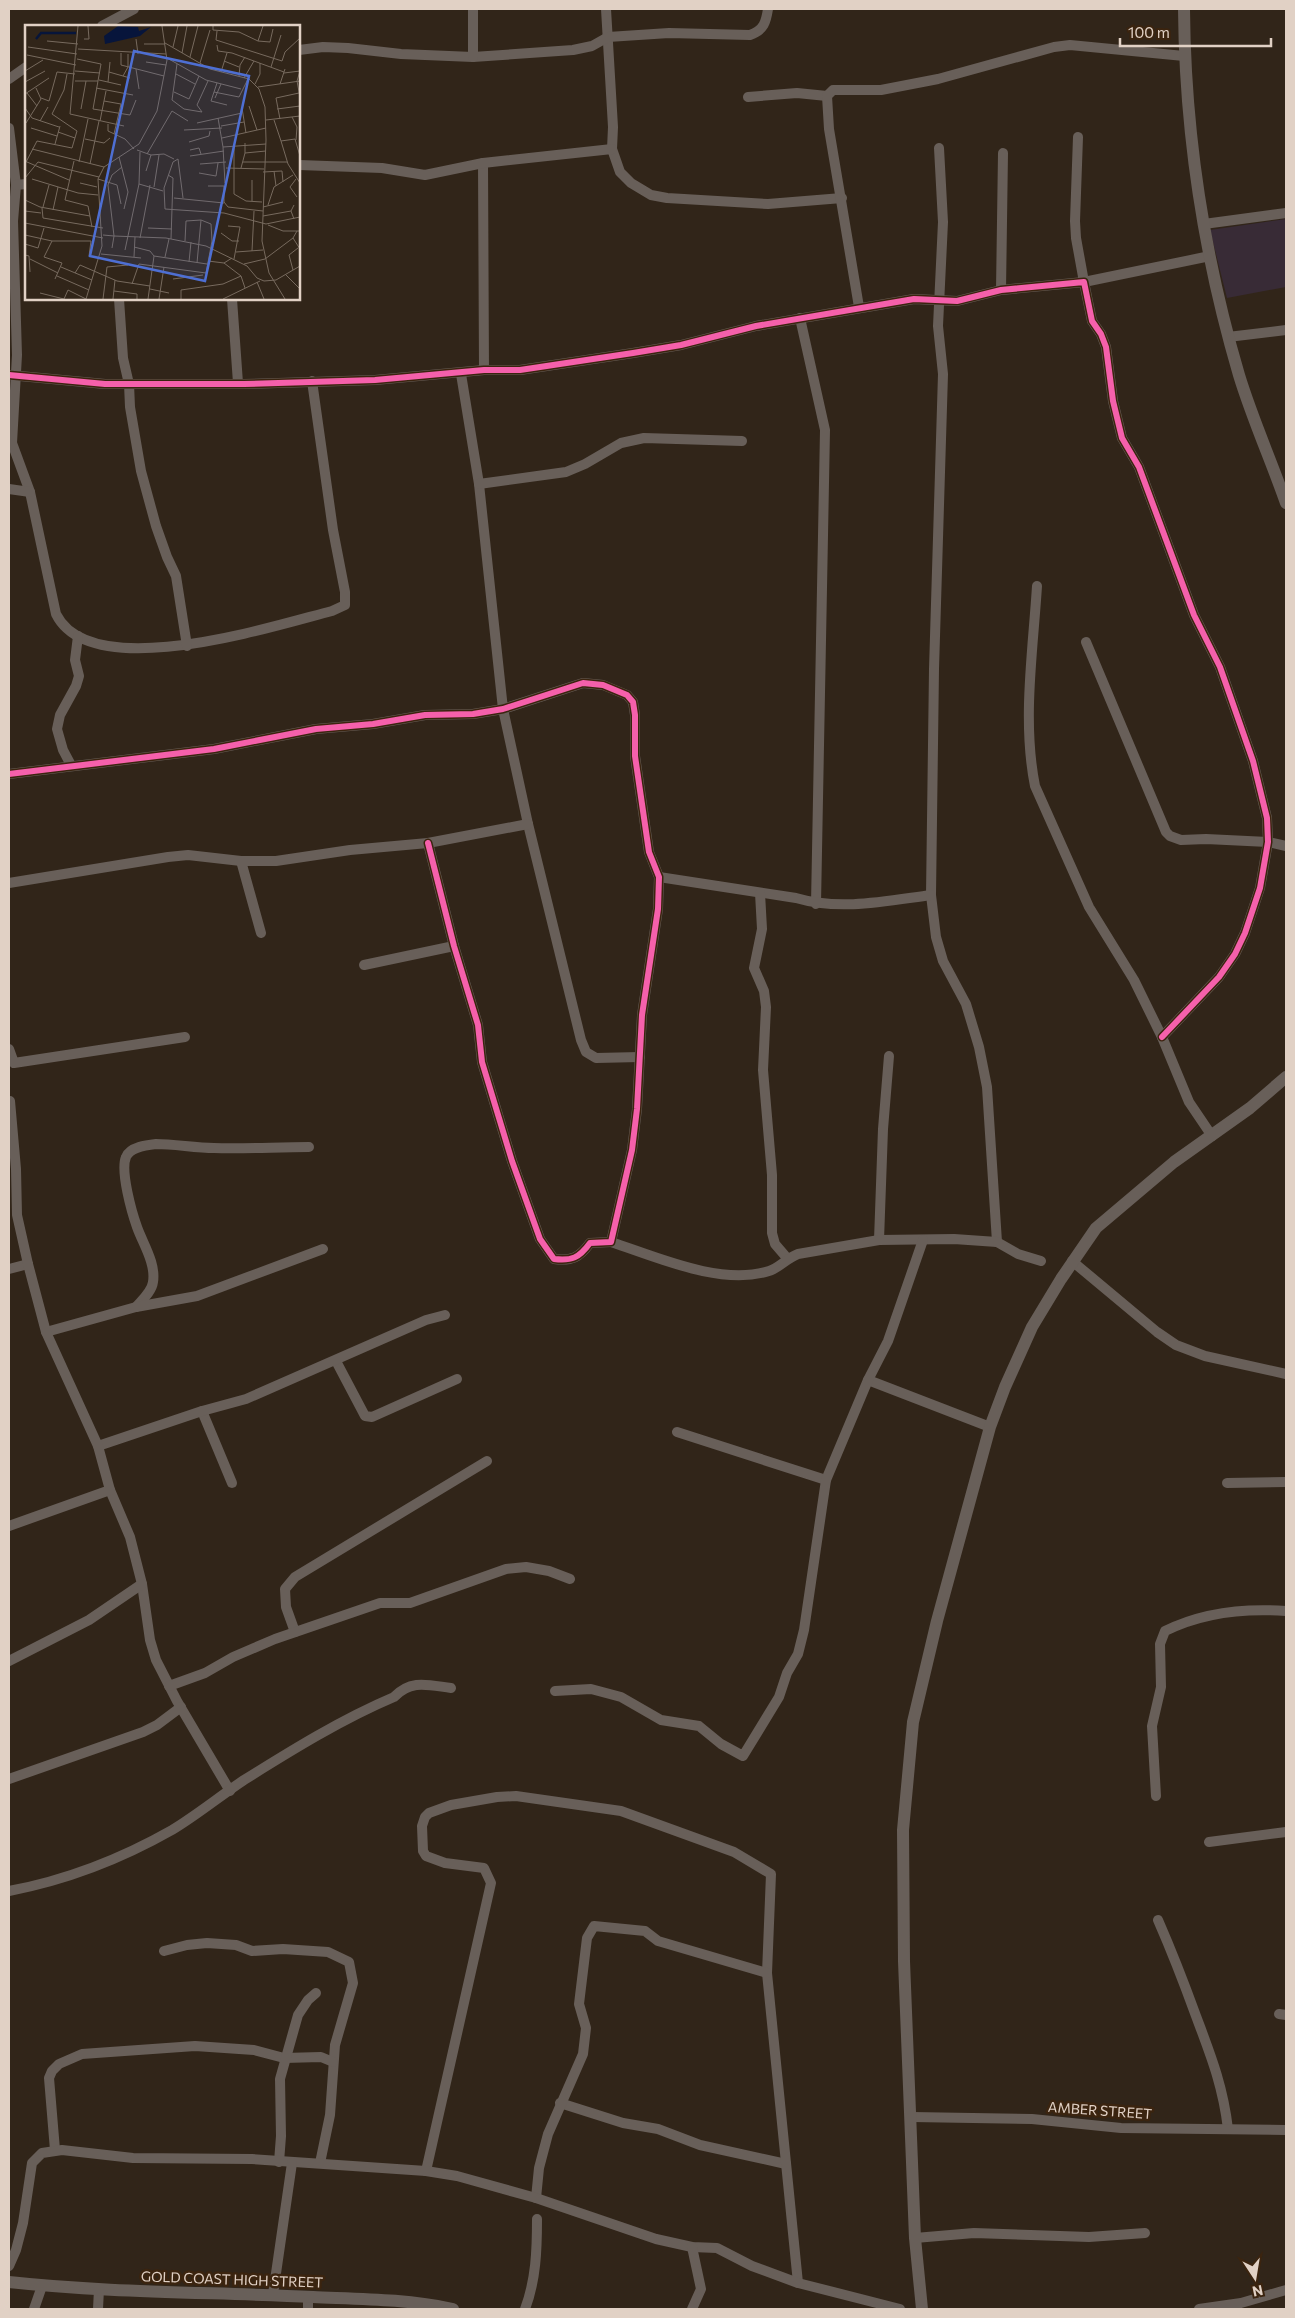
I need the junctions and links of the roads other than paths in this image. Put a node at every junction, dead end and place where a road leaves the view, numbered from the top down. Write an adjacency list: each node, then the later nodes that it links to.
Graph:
1 (134, 9): 6 (street)
2 (473, 9): 10 (street)
3 (606, 9): 7 (street)
4 (768, 9): 7 (street)
5 (1184, 9): 9 (street)
6 (104, 25)
7 (608, 37): 10 (street); 19 (street)
8 (300, 50): 10 (street)
9 (1184, 56): 14 (street); 27 (street)
10 (473, 57)
11 (25, 68): 13 (street)
12 (25, 77): 13 (street)
13 (9, 80)
14 (827, 96): 15 (street); 24 (street)
15 (748, 97)
16 (9, 128): 23 (street)
17 (1078, 137): 29 (street)
18 (939, 148): 33 (street)
19 (612, 149): 21 (street); 24 (street)
20 (1003, 153): 30 (street)
21 (483, 162): 22 (street); 38 (street)
22 (300, 165)
23 (21, 184): 26 (street)
24 (842, 198): 34 (street)
25 (1286, 213): 27 (street)
26 (11, 221): 40 (street)
27 (1204, 224): 28 (street)
28 (1210, 256): 29 (street); 37 (street)
29 (1084, 282): 30 (street); 57 (street)
30 (1001, 290): 33 (street)
31 (119, 300): 43 (street)
32 (232, 300): 42 (street)
33 (938, 300): 34 (street); 64 (street)
34 (859, 307): 35 (street)
35 (800, 318): 38 (street); 65 (street)
36 (1286, 330): 37 (street)
37 (1228, 337): 48 (street)
38 (484, 370): 39 (street)
39 (461, 374): 41 (street); 45 (street)
40 (12, 375): 43 (street); 47 (street)
41 (312, 381): 42 (street); 52 (street)
42 (238, 383): 43 (street)
43 (129, 384): 52 (street)
44 (742, 441): 45 (street)
45 (478, 484): 53 (street)
46 (9, 489): 47 (street)
47 (30, 492): 50 (street)
48 (1286, 503)
49 (1037, 586): 70 (street)
50 (78, 636): 52 (street); 54 (street)
51 (1086, 642): 57 (street)
52 (187, 646)
53 (503, 709): 54 (street); 56 (street); 61 (street)
54 (71, 765): 55 (street)
55 (9, 774)
56 (528, 824): 58 (street); 73 (street)
57 (1268, 842): 59 (street); 70 (street)
58 (428, 843): 60 (street); 67 (street)
59 (1286, 846)
60 (241, 861): 62 (street); 66 (street)
61 (659, 877): 63 (street); 73 (street)
62 (9, 883)
63 (760, 893): 65 (street); 83 (street)
64 (931, 895): 65 (street); 81 (street)
65 (816, 904)
66 (261, 933)
67 (454, 946): 68 (street); 80 (street)
68 (364, 964)
69 (185, 1037): 71 (street)
70 (1162, 1037): 76 (street)
71 (9, 1049)
72 (889, 1056): 78 (street)
73 (640, 1057): 80 (street)
74 (1286, 1077): 76 (street)
75 (10, 1101): 86 (street)
76 (1212, 1136): 85 (street)
77 (309, 1147): 88 (street)
78 (879, 1240): 79 (street); 83 (street)
79 (923, 1240): 81 (street); 94 (street)
80 (611, 1242): 83 (street)
81 (997, 1242): 84 (street)
82 (322, 1249): 88 (street)
83 (787, 1258)
84 (1041, 1261)
85 (1072, 1261): 92 (street); 96 (street)
86 (28, 1264): 87 (street); 90 (street)
87 (9, 1269)
88 (136, 1306): 90 (street)
89 (445, 1315): 91 (street)
90 (46, 1332): 98 (street)
91 (336, 1361): 93 (street); 95 (street)
92 (1286, 1374)
93 (458, 1379)
94 (868, 1380): 96 (street); 100 (street)
95 (202, 1411): 98 (street); 102 (street)
96 (990, 1427): 128 (street)
97 (677, 1432): 100 (street)
98 (98, 1446): 104 (street)
99 (487, 1461): 109 (street)
100 (826, 1480): 113 (street)
101 (1286, 1482): 103 (street)
102 (232, 1483)
103 (1227, 1483)
104 (110, 1490): 105 (street); 107 (street)
105 (9, 1526)
106 (570, 1579): 109 (street)
107 (142, 1584): 110 (street); 111 (street)
108 (1286, 1611): 117 (street)
109 (295, 1632): 111 (street)
110 (9, 1660)
111 (169, 1686): 114 (street)
112 (451, 1688): 116 (street)
113 (555, 1692)
114 (181, 1707): 115 (street); 116 (street)
115 (9, 1779)
116 (230, 1791): 120 (street)
117 (1156, 1796)
118 (1286, 1832): 119 (street)
119 (1210, 1842)
120 (9, 1891)
121 (1158, 1920): 129 (street)
122 (164, 1951): 126 (street)
123 (767, 1973): 127 (street); 135 (street); 136 (street)
124 (316, 1993): 125 (street)
125 (284, 2058): 126 (street); 131 (street); 132 (street)
126 (333, 2062): 134 (street)
127 (560, 2103): 135 (street); 137 (street)
128 (912, 2116): 129 (street, AMBER STREET); 140 (street)
129 (1228, 2129): 130 (street, AMBER STREET)
130 (1286, 2130)
131 (55, 2150): 132 (street); 142 (street)
132 (279, 2162): 133 (street)
133 (292, 2163): 134 (street); 148 (street)
134 (320, 2163): 136 (street)
135 (786, 2164): 144 (street)
136 (426, 2171): 137 (street)
137 (536, 2198): 141 (street)
138 (537, 2219): 154 (street)
139 (1145, 2233): 140 (street)
140 (915, 2238): 157 (street)
141 (692, 2247): 144 (street); 155 (street)
142 (9, 2266)
143 (9, 2282): 145 (street, GOLD COAST HIGH STREET)
144 (798, 2283): 156 (street)
145 (42, 2286): 146 (street, GOLD COAST HIGH STREET); 151 (street)
146 (99, 2289): 148 (street, GOLD COAST HIGH STREET); 152 (street)
147 (1286, 2290): 150 (street)
148 (273, 2294): 149 (street, GOLD COAST HIGH STREET)
149 (308, 2303): 153 (street, GOLD COAST HIGH STREET)
150 (1242, 2306): 158 (street)
151 (34, 2309)
152 (98, 2309)
153 (453, 2309)
154 (525, 2309)
155 (692, 2309)
156 (900, 2309)
157 (922, 2309)
158 (1199, 2309)

